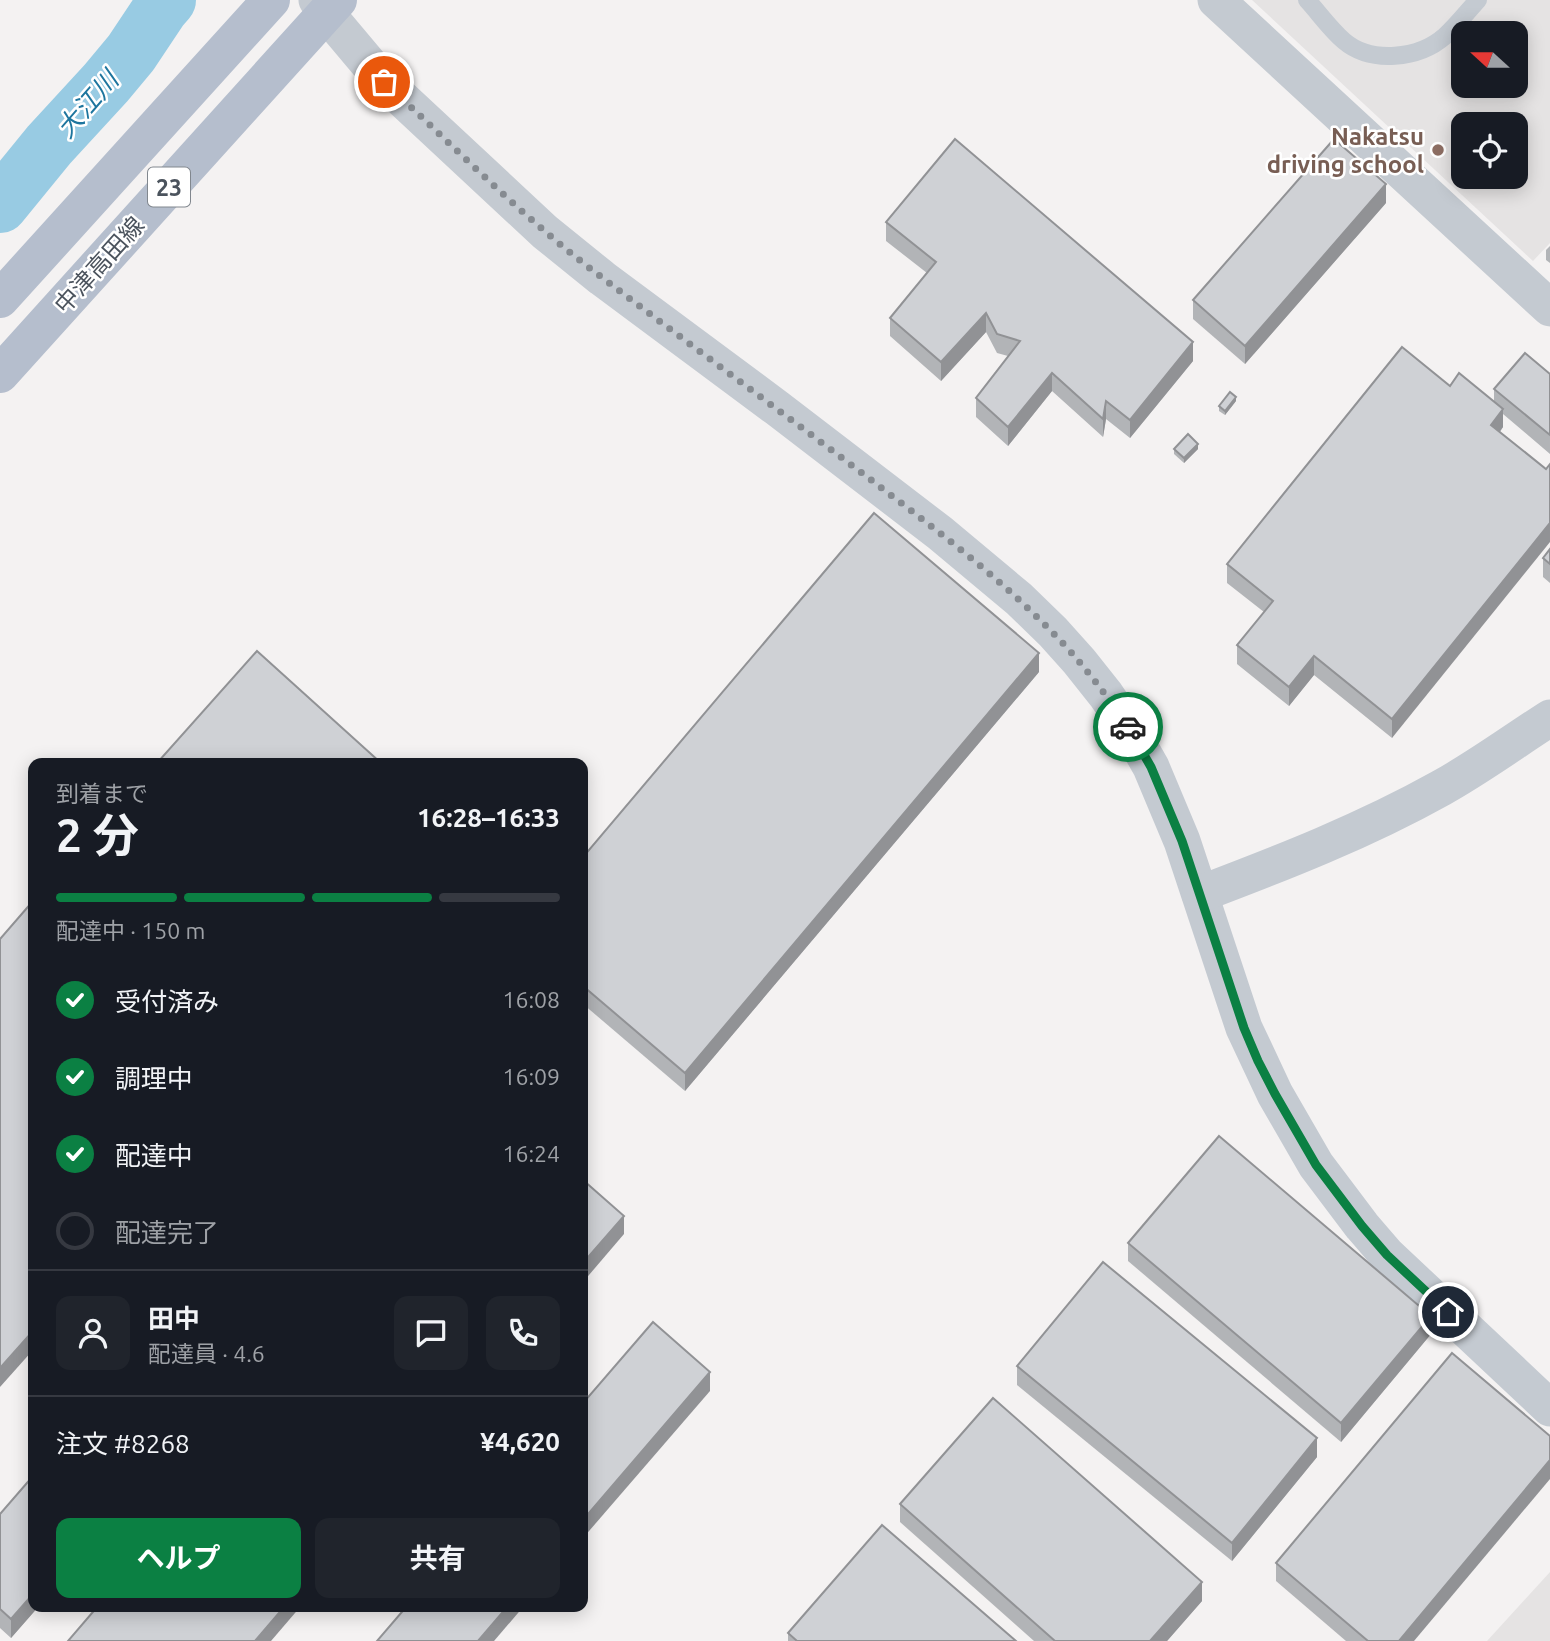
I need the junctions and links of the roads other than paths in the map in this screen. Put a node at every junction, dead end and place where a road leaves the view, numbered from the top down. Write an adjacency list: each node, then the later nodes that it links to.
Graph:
1 (271, 0): 6 (main road, 中津高田線 / 23)
2 (1216, 0): 7 (street)
3 (1307, 0): 4 (lane)
4 (1478, 0)
5 (327, 4): 8 (main road, 中津高田線 / 23); 10 (street)
6 (0, 299)
7 (1550, 308)
8 (0, 374)
9 (1550, 718): 10 (street)
10 (1200, 894): 11 (street)
11 (1550, 1408)

